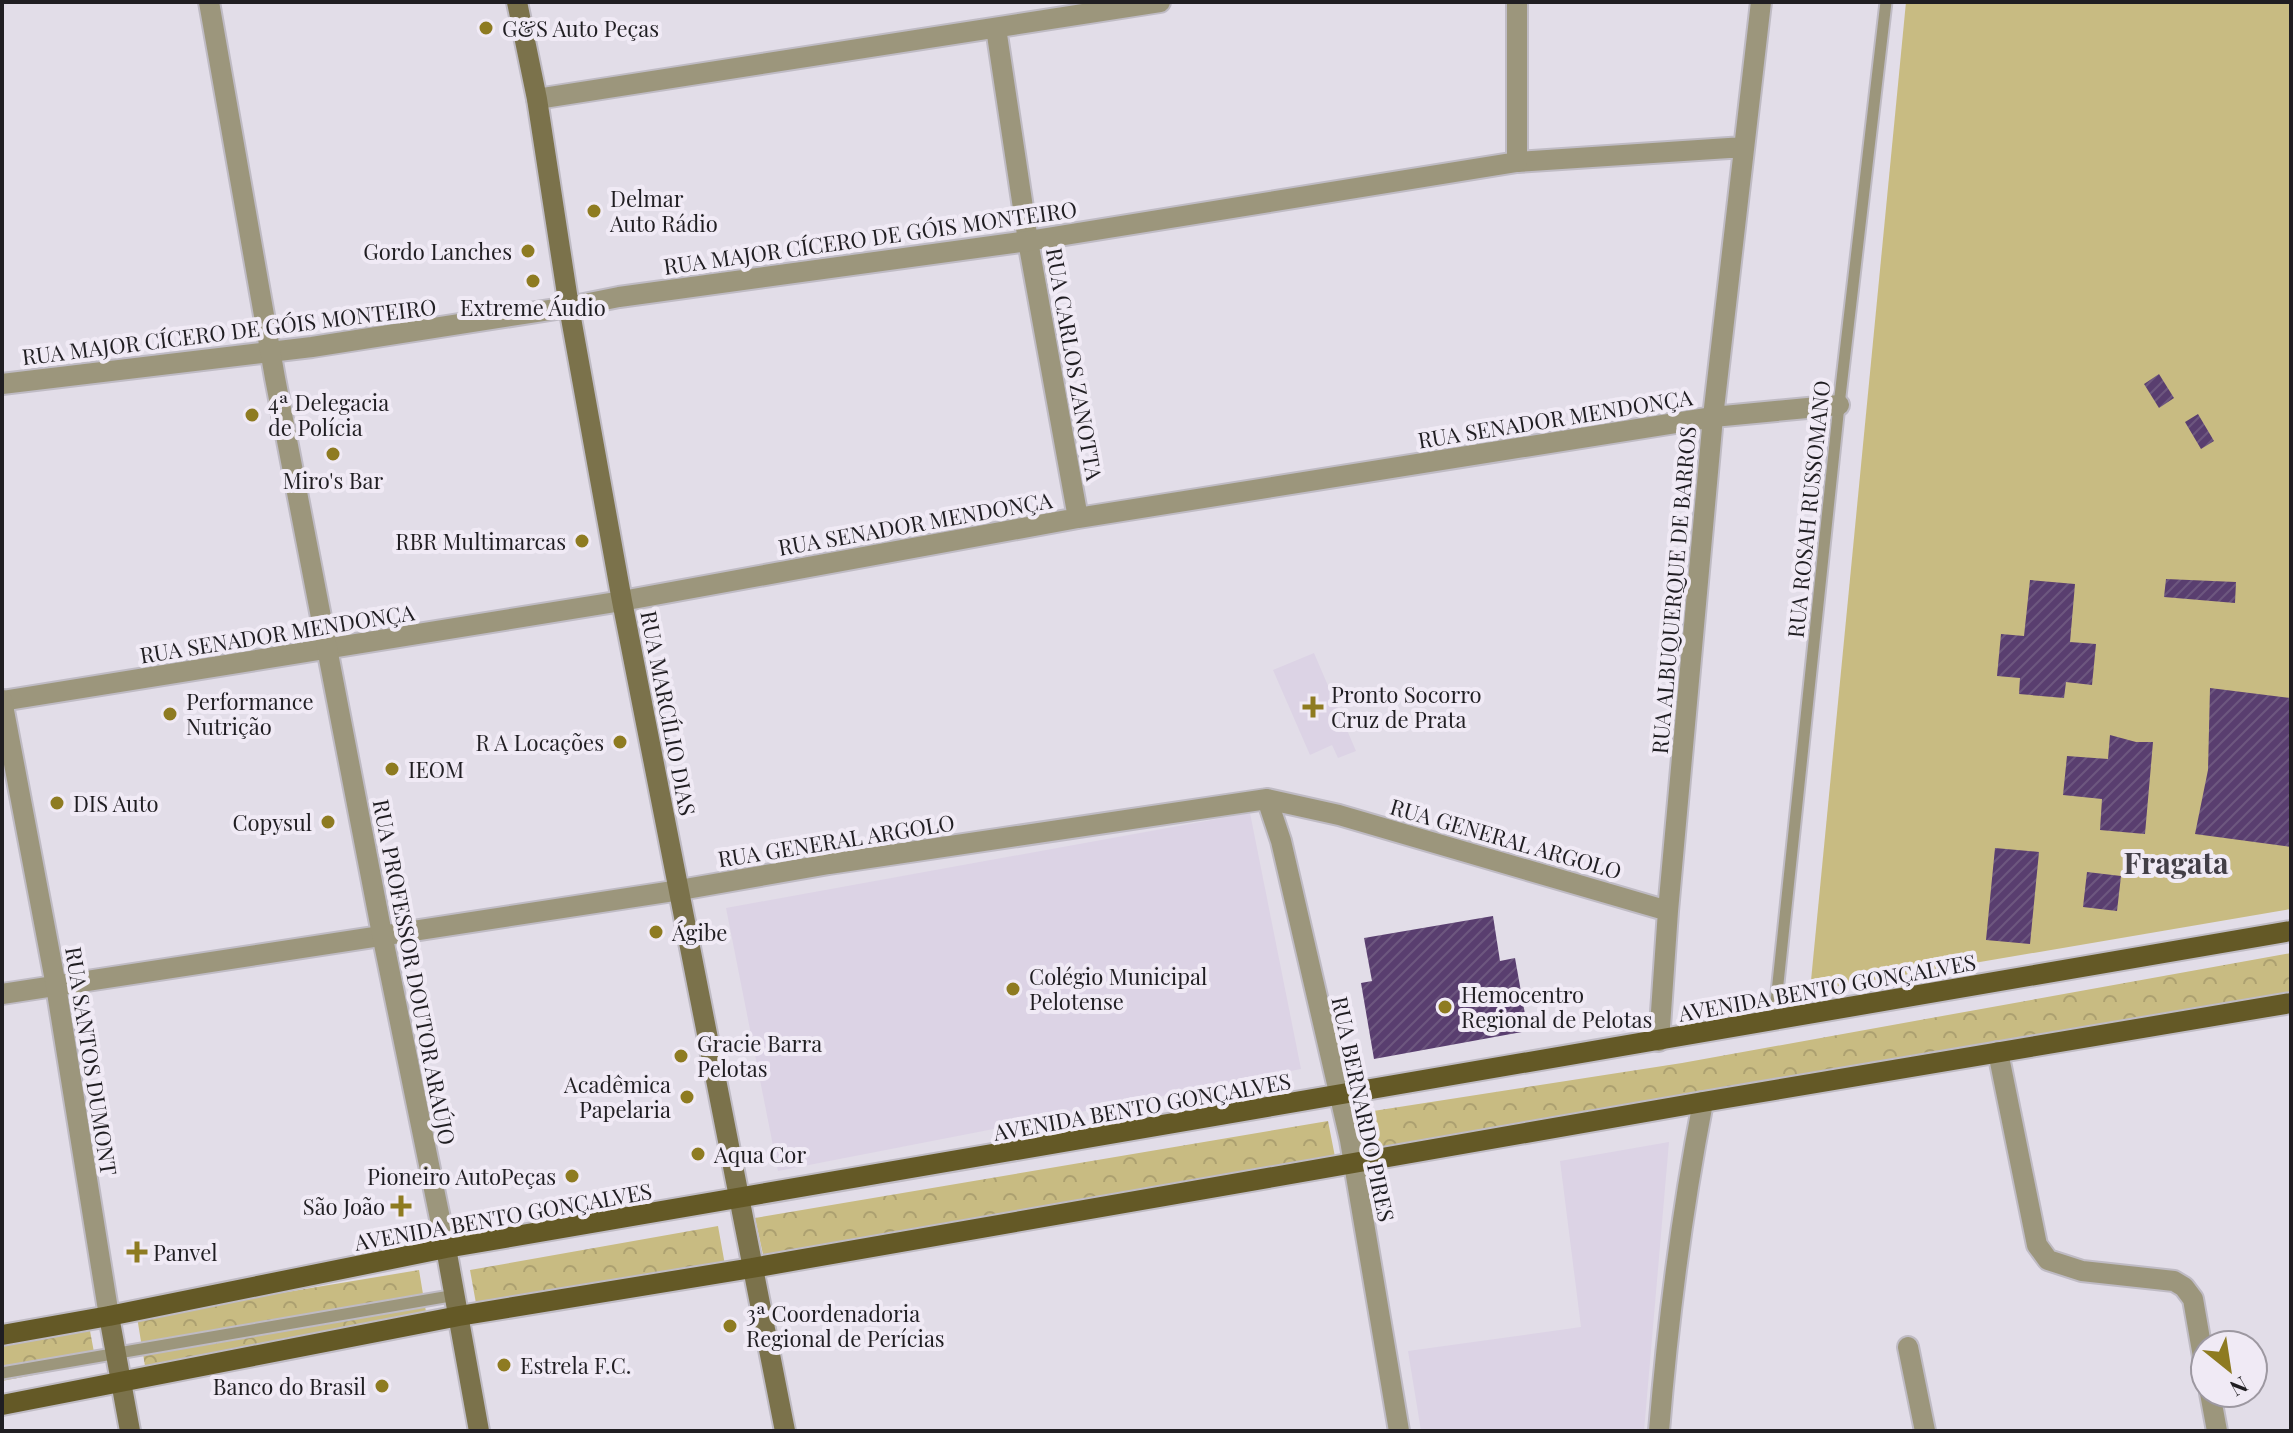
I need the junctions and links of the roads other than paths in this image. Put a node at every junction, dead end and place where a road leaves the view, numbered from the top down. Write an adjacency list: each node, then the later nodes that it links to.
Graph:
1 (209, 2): 13 (street, RUA PROFESSOR DOUTOR ARAÚJO)
2 (517, 2): 8 (main road, RUA MARCÍLIO DIAS)
3 (1160, 2): 7 (street)
4 (1517, 2): 10 (street)
5 (1761, 2): 9 (street, RUA ALBUQUERQUE DE BARROS)
6 (1886, 2): 15 (lane, RUA ROSAH RUSSOMANO)
7 (996, 28): 8 (street); 11 (street, RUA CARLOS ZANOTTA)
8 (537, 99): 12 (main road, RUA MARCÍLIO DIAS)
9 (1744, 147): 10 (street, RUA MAJOR CÍCERO DE GÓIS MONTEIRO); 16 (street, RUA ALBUQUERQUE DE BARROS)
10 (1517, 162): 11 (street, RUA MAJOR CÍCERO DE GÓIS MONTEIRO)
11 (1028, 241): 12 (street, RUA MAJOR CÍCERO DE GÓIS MONTEIRO); 17 (street, RUA CARLOS ZANOTTA)
12 (569, 307): 13 (street, RUA MAJOR CÍCERO DE GÓIS MONTEIRO); 18 (main road, RUA MARCÍLIO DIAS)
13 (272, 352): 14 (street, RUA MAJOR CÍCERO DE GÓIS MONTEIRO); 19 (street, RUA PROFESSOR DOUTOR ARAÚJO)
14 (2, 384)
15 (1839, 405): 16 (street, RUA SENADOR MENDONÇA); 29 (lane, RUA ROSAH RUSSOMANO)
16 (1713, 417): 17 (street, RUA SENADOR MENDONÇA); 23 (street, RUA ALBUQUERQUE DE BARROS)
17 (1078, 518): 18 (street, RUA SENADOR MENDONÇA)
18 (622, 601): 19 (street, RUA SENADOR MENDONÇA); 22 (main road, RUA MARCÍLIO DIAS)
19 (328, 649): 20 (street, RUA SENADOR MENDONÇA); 25 (street, RUA PROFESSOR DOUTOR ARAÚJO)
20 (2, 701): 26 (street, RUA SANTOS DUMONT)
21 (1267, 799): 22 (street, RUA GENERAL ARGOLO); 23 (street, RUA GENERAL ARGOLO); 32 (street, RUA BERNARDO PIRES)
22 (680, 890): 25 (street, RUA GENERAL ARGOLO); 35 (main road, RUA MARCÍLIO DIAS)
23 (1668, 911): 30 (street, RUA ALBUQUERQUE DE BARROS)
24 (2291, 931): 29 (main road, AVENIDA BENTO GONÇALVES)
25 (382, 934): 26 (street, RUA GENERAL ARGOLO); 36 (street, RUA PROFESSOR DOUTOR ARAÚJO)
26 (56, 986): 27 (street, RUA GENERAL ARGOLO); 39 (street, RUA SANTOS DUMONT)
27 (2, 994)
28 (2291, 1003): 31 (main road)
29 (1774, 1022): 30 (main road, AVENIDA BENTO GONÇALVES)
30 (1659, 1041): 32 (main road, AVENIDA BENTO GONÇALVES)
31 (1998, 1052): 33 (main road); 41 (street)
32 (1340, 1096): 34 (street, RUA BERNARDO PIRES); 35 (main road, AVENIDA BENTO GONÇALVES)
33 (1703, 1102): 34 (main road); 53 (street)
34 (1354, 1164): 37 (main road); 52 (street, RUA BERNARDO PIRES)
35 (740, 1198): 36 (main road, AVENIDA BENTO GONÇALVES); 37 (main road, RUA MARCÍLIO DIAS)
36 (446, 1248): 38 (main road, RUA PROFESSOR DOUTOR ARAÚJO); 39 (main road, AVENIDA BENTO GONÇALVES)
37 (752, 1268): 40 (main road); 51 (main road, RUA MARCÍLIO DIAS)
38 (456, 1295): 40 (main road, RUA PROFESSOR DOUTOR ARAÚJO); 44 (lane)
39 (109, 1316): 42 (main road, AVENIDA BENTO GONÇALVES); 44 (main road, RUA SANTOS DUMONT)
40 (459, 1316): 46 (main road); 50 (main road, RUA PROFESSOR DOUTOR ARAÚJO)
41 (2198, 1329)
42 (2, 1335)
43 (1908, 1347): 54 (street)
44 (118, 1353): 45 (lane); 46 (main road, RUA SANTOS DUMONT)
45 (2, 1373)
46 (121, 1383): 47 (main road); 49 (main road, RUA SANTOS DUMONT)
47 (2, 1405)
48 (2213, 1409): 55 (street)
49 (130, 1431)
50 (479, 1431)
51 (785, 1431)
52 (1399, 1431)
53 (1659, 1431)
54 (1925, 1431)
55 (2217, 1431)

